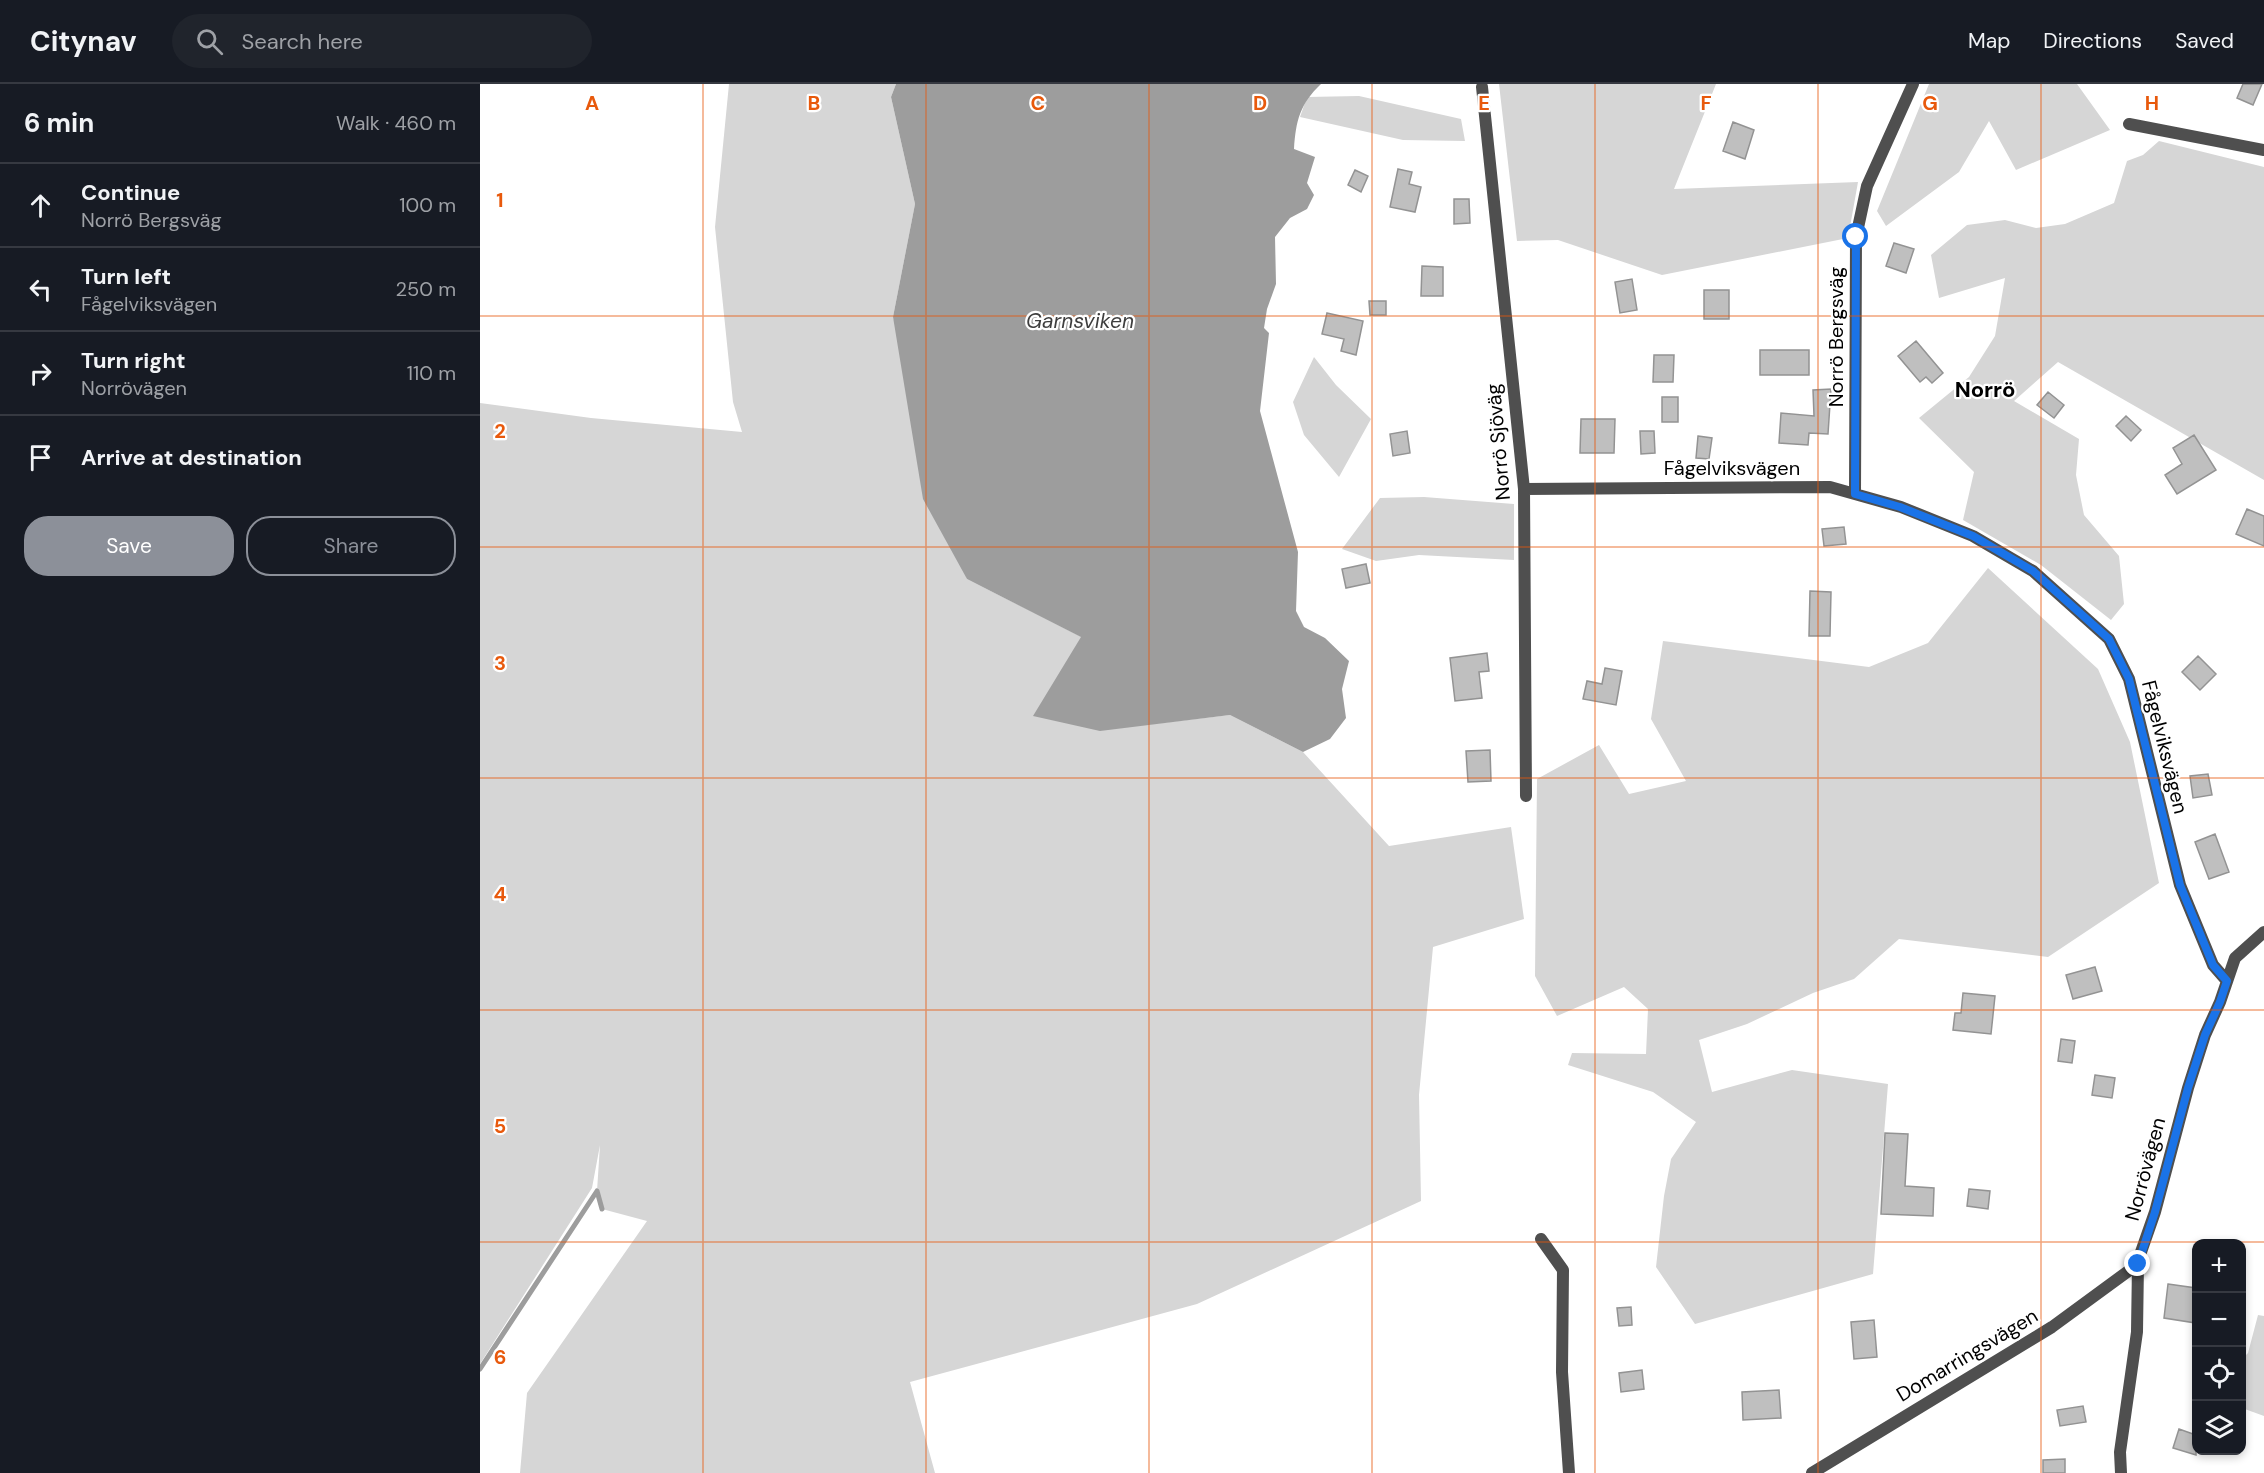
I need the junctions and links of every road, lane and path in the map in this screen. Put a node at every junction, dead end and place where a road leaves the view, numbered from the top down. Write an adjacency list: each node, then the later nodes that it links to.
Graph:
1 (1913, 84): 6 (street, Norrö Bergsväg)
2 (1482, 87): 5 (street, Norrö Sjöväg)
3 (2129, 124): 4 (street)
4 (2264, 150)
5 (1524, 489): 6 (street, Fågelviksvägen); 7 (street, Norrö Sjöväg)
6 (1855, 494): 9 (street, Fågelviksvägen)
7 (1526, 796)
8 (2264, 932): 9 (street, Norrövägen)
9 (2227, 981): 11 (street, Norrövägen)
10 (1541, 1239): 12 (street)
11 (2138, 1264): 13 (street, Domarringsvägen); 14 (street, Norrövägen)
12 (1569, 1473)
13 (1812, 1473)
14 (2121, 1473)

